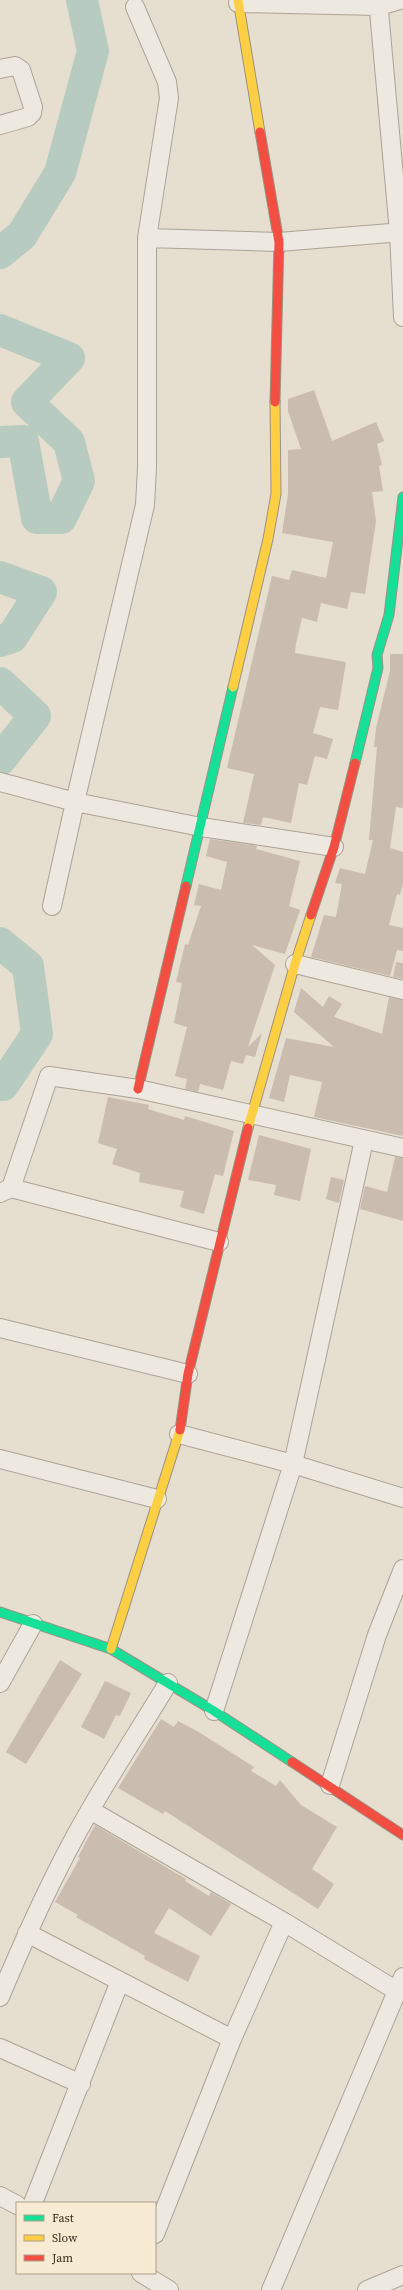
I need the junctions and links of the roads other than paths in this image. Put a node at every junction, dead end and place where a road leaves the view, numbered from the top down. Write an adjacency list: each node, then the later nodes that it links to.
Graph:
1 (400, 0): 3 (street)
2 (238, 2): 3 (street); 9 (street)
3 (379, 3): 7 (street)
4 (135, 7): 8 (street)
5 (0, 69): 6 (street)
6 (0, 125)
7 (401, 232): 9 (street); 10 (street)
8 (147, 238): 9 (street); 13 (street)
9 (279, 242): 14 (street)
10 (403, 317)
11 (403, 497): 15 (street)
12 (0, 782): 13 (street)
13 (75, 802): 14 (street); 16 (street)
14 (201, 827): 15 (street); 19 (street)
15 (334, 847): 17 (street)
16 (52, 906)
17 (295, 964): 18 (street); 20 (street)
18 (403, 990)
19 (138, 1089): 20 (street); 23 (street)
20 (251, 1114): 21 (street); 24 (street)
21 (364, 1140): 22 (street); 29 (street)
22 (403, 1148)
23 (6, 1191): 24 (street)
24 (219, 1242): 26 (street)
25 (0, 1328): 26 (street)
26 (188, 1374): 27 (street)
27 (179, 1434): 29 (street); 31 (street)
28 (0, 1460): 31 (street)
29 (293, 1464): 30 (street); 38 (street)
30 (403, 1498)
31 (157, 1499): 35 (street)
32 (403, 1569): 39 (street)
33 (0, 1612): 34 (street)
34 (33, 1624): 35 (street); 36 (street)
35 (111, 1649): 37 (street)
36 (0, 1683)
37 (168, 1683): 38 (street); 40 (street)
38 (214, 1711): 39 (street)
39 (330, 1785): 41 (street)
40 (90, 1810): 42 (street); 43 (street)
41 (403, 1835)
42 (284, 1922): 45 (street); 47 (street)
43 (27, 1933): 44 (street); 46 (street)
44 (120, 1981): 47 (street); 49 (street)
45 (400, 1984): 57 (street)
46 (0, 1997)
47 (232, 2039): 53 (street)
48 (0, 2048): 49 (street)
49 (81, 2084): 51 (street)
50 (0, 2196): 52 (street)
51 (33, 2202)
52 (16, 2204)
53 (156, 2231)
54 (143, 2274): 56 (street)
55 (403, 2276): 58 (street)
56 (170, 2290)
57 (271, 2290)
58 (367, 2290)

